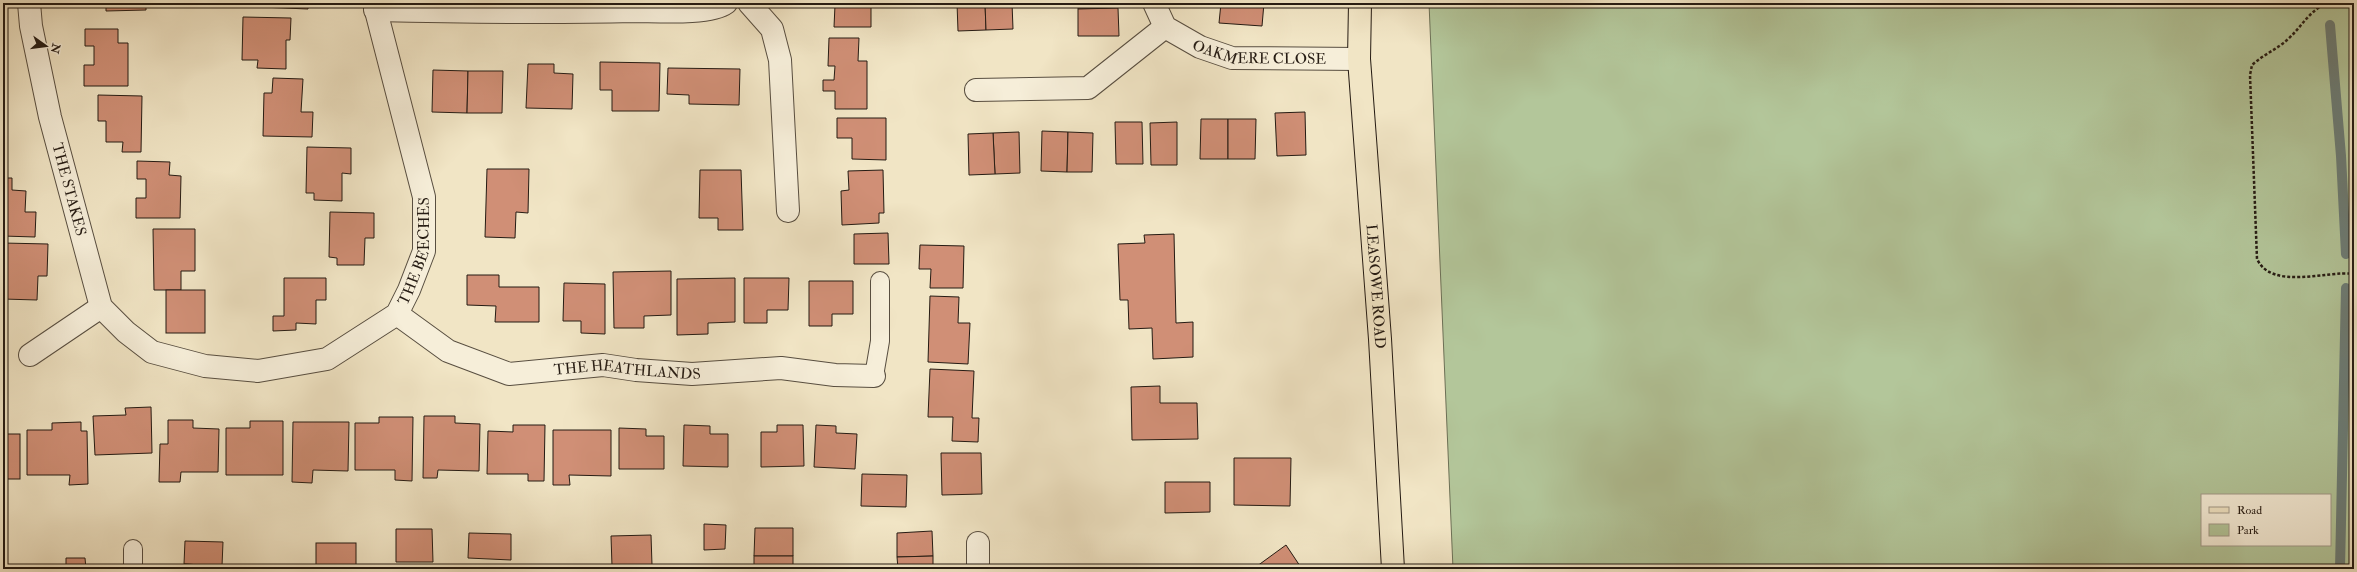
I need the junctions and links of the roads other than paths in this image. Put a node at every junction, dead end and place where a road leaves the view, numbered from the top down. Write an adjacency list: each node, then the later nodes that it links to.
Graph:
1 (30, 3): 12 (street, THE STAKES)
2 (726, 3): 6 (street)
3 (749, 3): 10 (street)
4 (1154, 3): 7 (street)
5 (1360, 3): 8 (main road, LEASOWE ROAD)
6 (375, 6): 13 (street, THE BEECHES)
7 (1165, 27): 8 (street, OAKMERE CLOSE); 9 (street)
8 (1359, 59): 21 (main road, LEASOWE ROAD)
9 (976, 90)
10 (788, 211)
11 (880, 281): 16 (lane)
12 (101, 307): 14 (street, THE STAKES); 15 (street)
13 (397, 314): 14 (street, THE BEECHES); 16 (street, THE HEATHLANDS)
14 (152, 352)
15 (30, 355)
16 (874, 376)
17 (978, 543): 20 (street)
18 (134, 549): 19 (lane)
19 (134, 569)
20 (978, 569)
21 (1393, 569)

